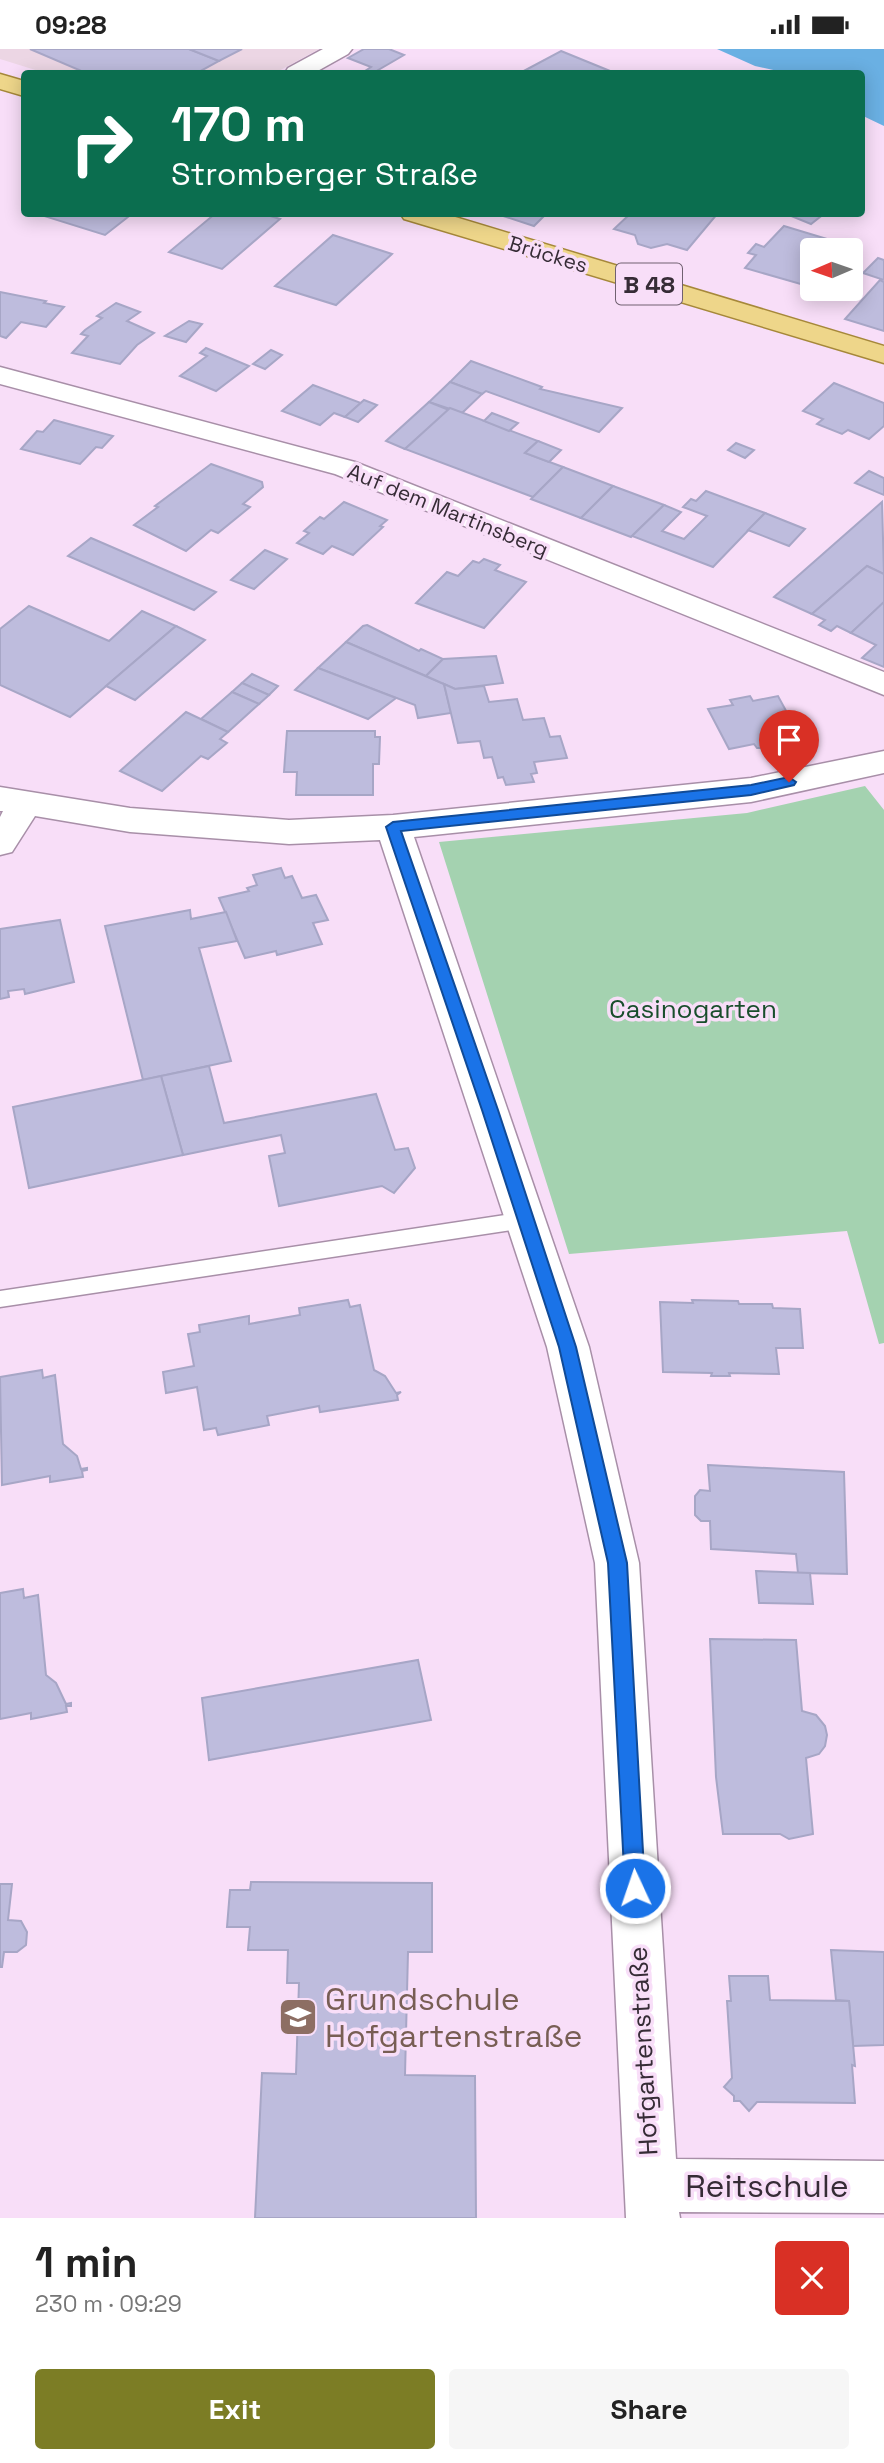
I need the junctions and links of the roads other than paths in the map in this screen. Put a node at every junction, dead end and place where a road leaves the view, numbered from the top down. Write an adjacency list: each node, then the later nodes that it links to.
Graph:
1 (341, 49): 2 (street)
2 (302, 70)
3 (0, 81): 4 (main road)
4 (21, 88)
5 (426, 217): 6 (main road, Brückes / B 48)
6 (884, 355)
7 (0, 375): 8 (street, Auf dem Martinsberg)
8 (884, 684)
9 (884, 762): 11 (street)
10 (9, 795): 11 (street); 12 (street)
11 (393, 827): 13 (street, Hofgartenstraße)
12 (0, 843)
13 (525, 1220): 14 (lane); 16 (street, Hofgartenstraße)
14 (0, 1299)
15 (884, 2187): 16 (street, Reitschule)
16 (652, 2202)

